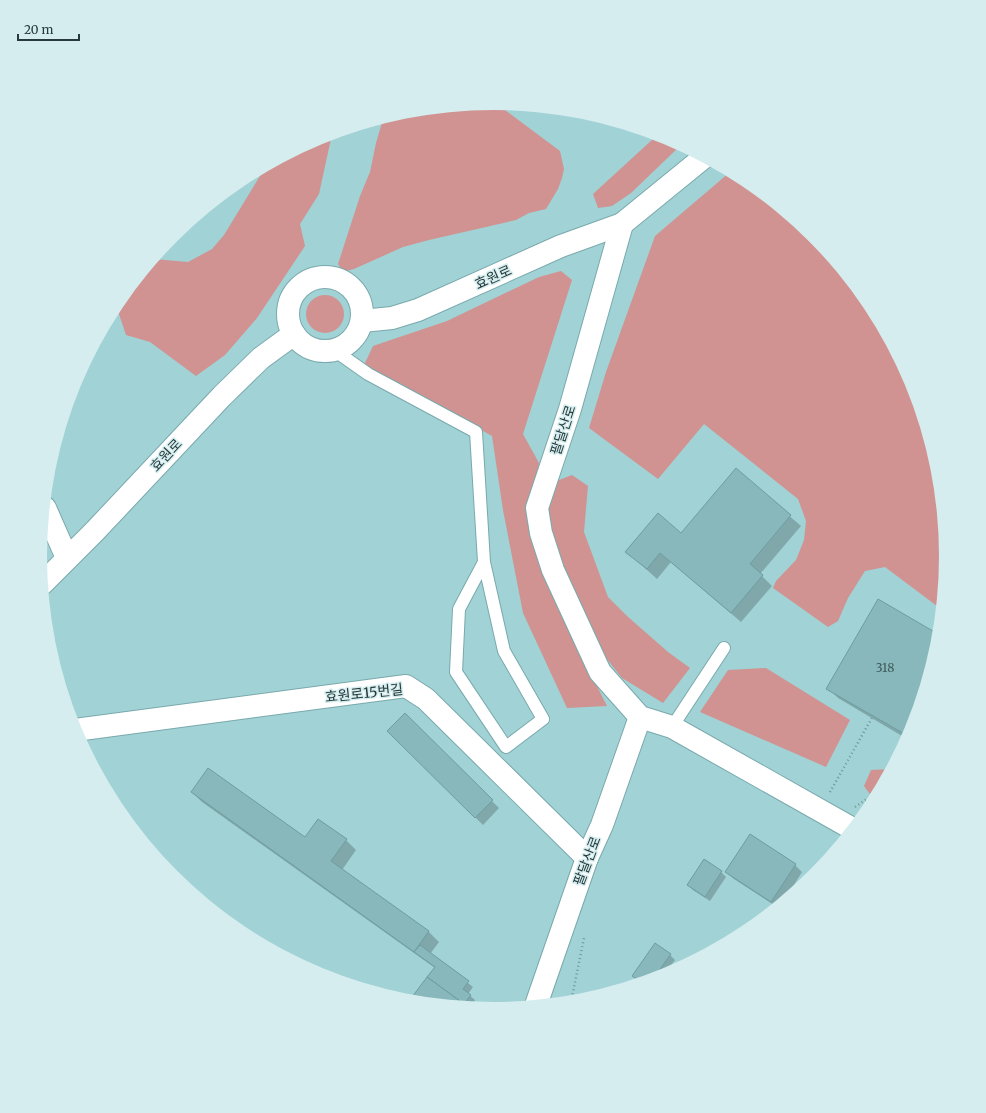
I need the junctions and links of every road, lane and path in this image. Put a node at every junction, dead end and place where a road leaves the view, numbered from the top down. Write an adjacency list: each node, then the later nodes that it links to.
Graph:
1 (699, 161): 2 (street)
2 (622, 224): 3 (street, 효원로); 12 (street, 팔달산로)
3 (362, 321): 4 (street); 5 (street)
4 (294, 334): 5 (street); 7 (street, 효원로)
5 (334, 350): 8 (lane)
6 (49, 517): 7 (street)
7 (68, 558): 9 (street, 효원로)
8 (484, 562): 8 (lane)
9 (48, 578)
10 (724, 648): 13 (lane)
11 (873, 716): 15 (path)
12 (640, 717): 13 (street); 17 (street, 팔달산로)
13 (672, 727): 15 (street)
14 (82, 729): 17 (street, 효원로15번길)
15 (820, 810): 16 (street)
16 (848, 826)
17 (587, 858): 20 (street, 팔달산로)
18 (585, 932): 19 (path)
19 (572, 995)
20 (538, 1000)

